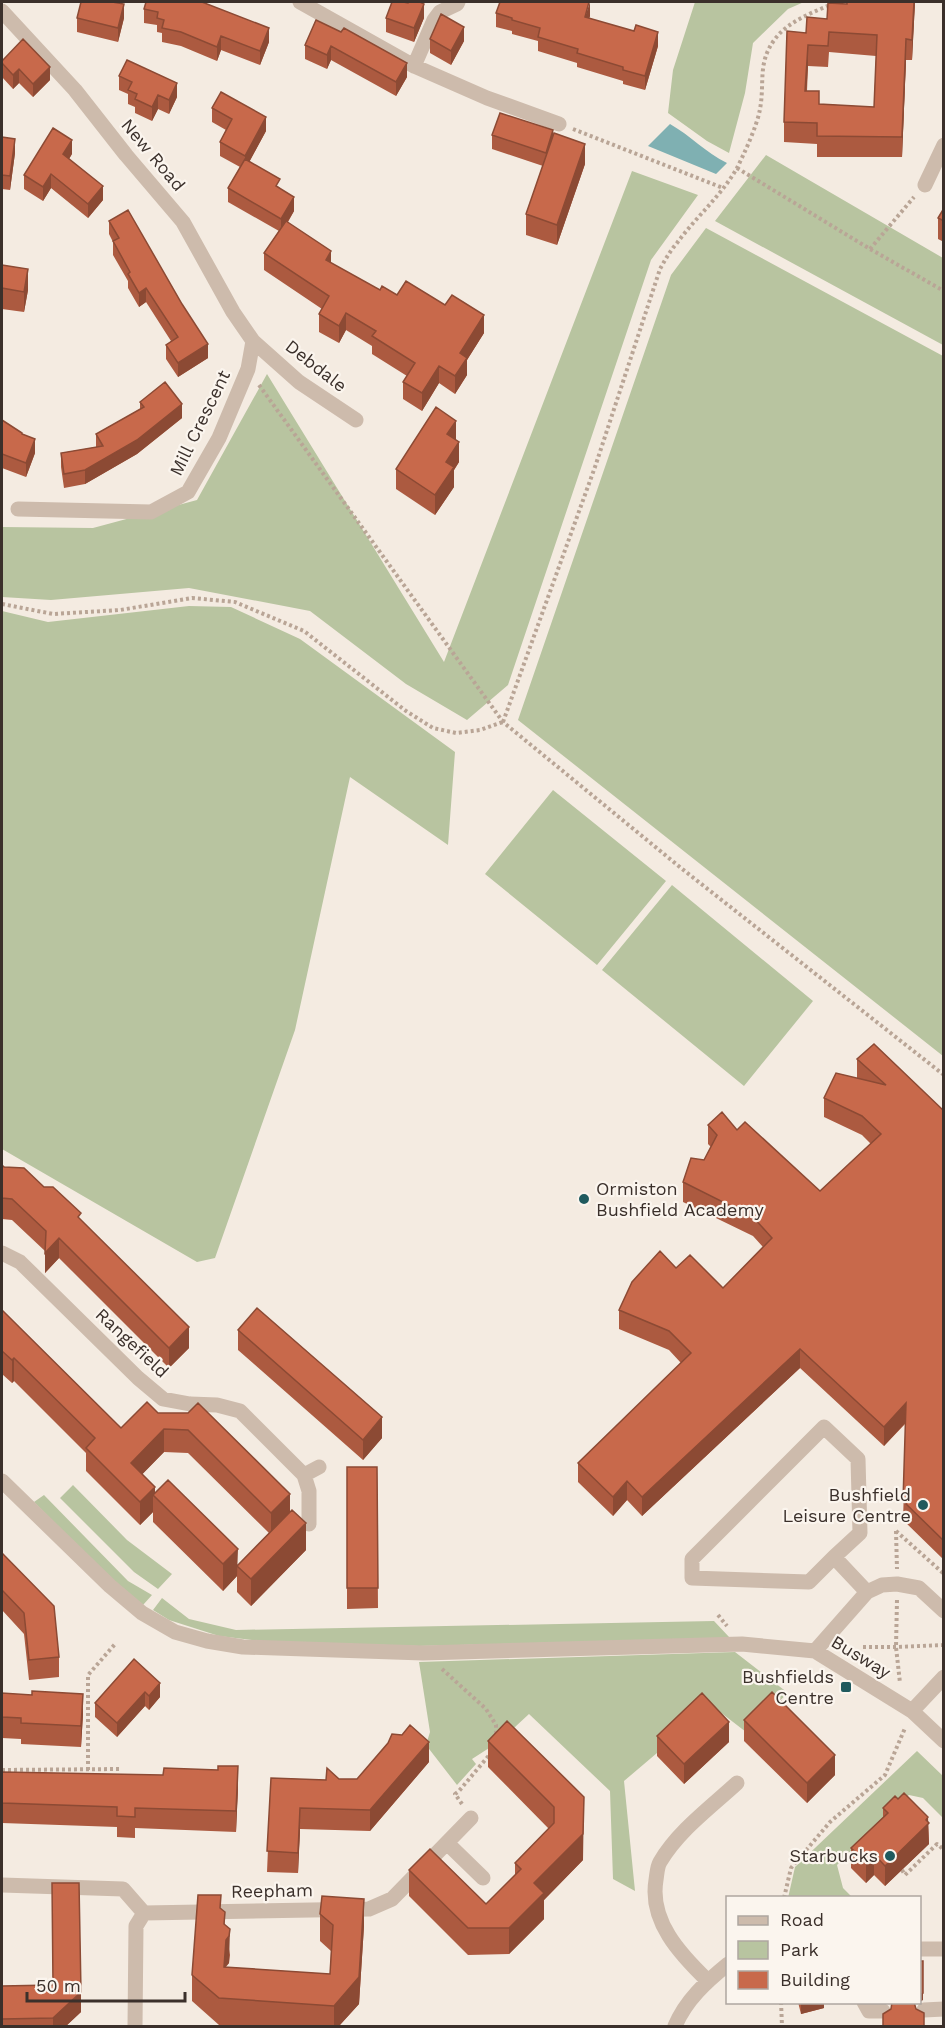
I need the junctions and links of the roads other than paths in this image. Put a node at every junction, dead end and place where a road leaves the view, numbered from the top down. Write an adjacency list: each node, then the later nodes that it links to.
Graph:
1 (7, 2): 4 (street)
2 (300, 2): 5 (street)
3 (458, 2): 5 (street)
4 (2, 10): 9 (street, New Road)
5 (414, 66): 6 (street)
6 (559, 124)
7 (944, 145): 8 (street)
8 (925, 185)
9 (254, 341): 10 (street, Debdale); 11 (street, Mill Crescent)
10 (356, 420)
11 (18, 509)
12 (2, 1253): 14 (street, Rangefield)
13 (319, 1467): 14 (street)
14 (304, 1475): 16 (street)
15 (2, 1481): 20 (street, Busway)
16 (309, 1524)
17 (834, 1557): 17 (street); 18 (street)
18 (867, 1592): 19 (street); 20 (street)
19 (944, 1611)
20 (815, 1651): 22 (street, Busway)
21 (944, 1677): 22 (street)
22 (912, 1711): 23 (street, Busway)
23 (944, 1741)
24 (737, 1783): 33 (street)
25 (471, 1818): 26 (street, Reepham)
26 (447, 1844): 27 (street); 29 (street, Reepham)
27 (483, 1878)
28 (2, 1884): 29 (street)
29 (144, 1913): 38 (street)
30 (921, 1949): 31 (street)
31 (944, 1949)
32 (726, 1966): 33 (street)
33 (708, 1981): 39 (street)
34 (865, 2004): 37 (street)
35 (944, 2009): 36 (street)
36 (924, 2010)
37 (883, 2011)
38 (135, 2026)
39 (675, 2026)

